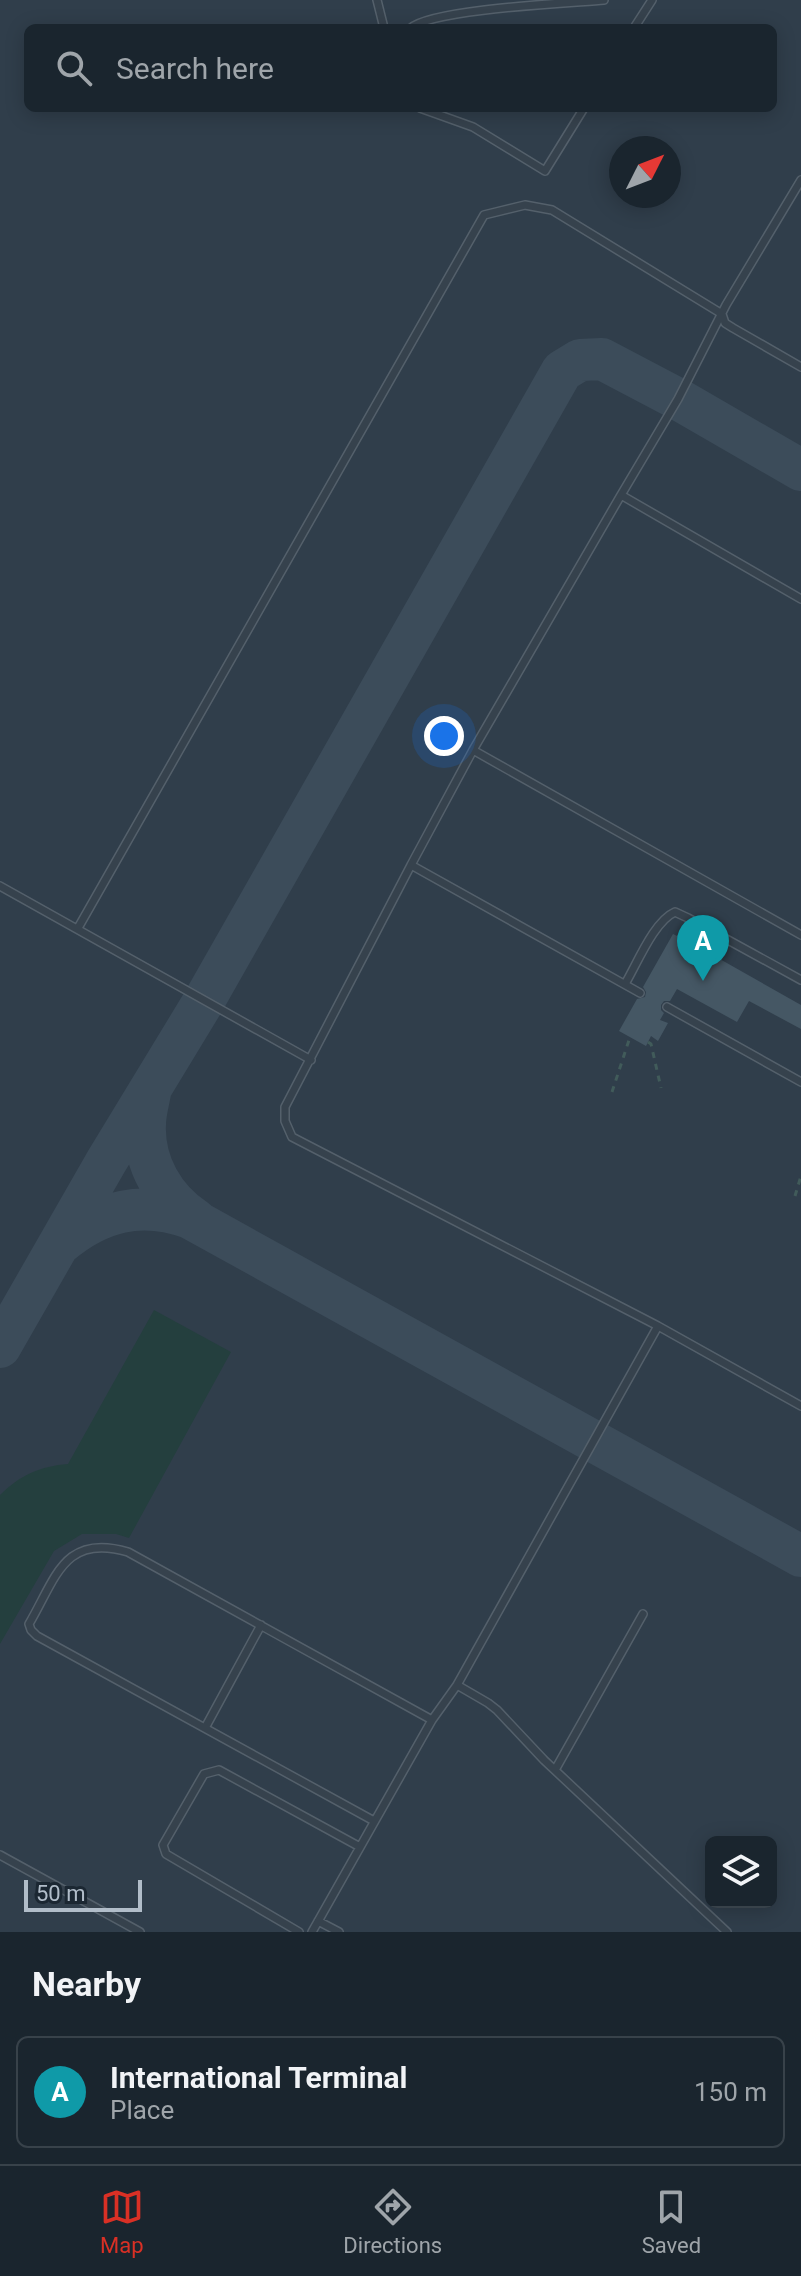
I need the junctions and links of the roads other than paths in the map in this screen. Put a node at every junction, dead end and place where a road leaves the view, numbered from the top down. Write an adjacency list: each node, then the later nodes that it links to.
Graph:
1 (377, 0): 4 (lane)
2 (604, 0): 5 (lane)
3 (652, 0): 6 (lane)
4 (383, 24)
5 (416, 24)
6 (637, 24)
7 (431, 112): 8 (lane)
8 (582, 112)
9 (801, 180): 10 (lane)
10 (722, 314): 11 (lane); 12 (lane); 17 (lane)
11 (801, 367)
12 (621, 495): 13 (lane); 14 (lane)
13 (801, 599)
14 (473, 750): 15 (lane); 18 (lane)
15 (411, 865): 20 (lane); 23 (lane)
16 (0, 886): 17 (lane)
17 (78, 928): 23 (lane)
18 (801, 935)
19 (801, 980): 20 (lane)
20 (625, 984): 21 (lane)
21 (640, 993)
22 (667, 1007): 24 (lane)
23 (311, 1060): 25 (lane)
24 (801, 1082)
25 (658, 1326): 26 (lane); 29 (lane)
26 (801, 1406)
27 (643, 1614): 32 (lane)
28 (261, 1625): 30 (lane); 31 (lane); 31 (lane)
29 (457, 1685): 30 (lane); 32 (lane)
30 (432, 1720): 33 (lane)
31 (205, 1728): 33 (lane)
32 (555, 1770): 41 (lane)
33 (374, 1821): 34 (lane)
34 (360, 1847): 36 (lane); 38 (lane)
35 (0, 1855): 37 (lane)
36 (318, 1921): 39 (lane); 40 (lane)
37 (140, 1932)
38 (299, 1932)
39 (312, 1932)
40 (339, 1932)
41 (727, 1932)

